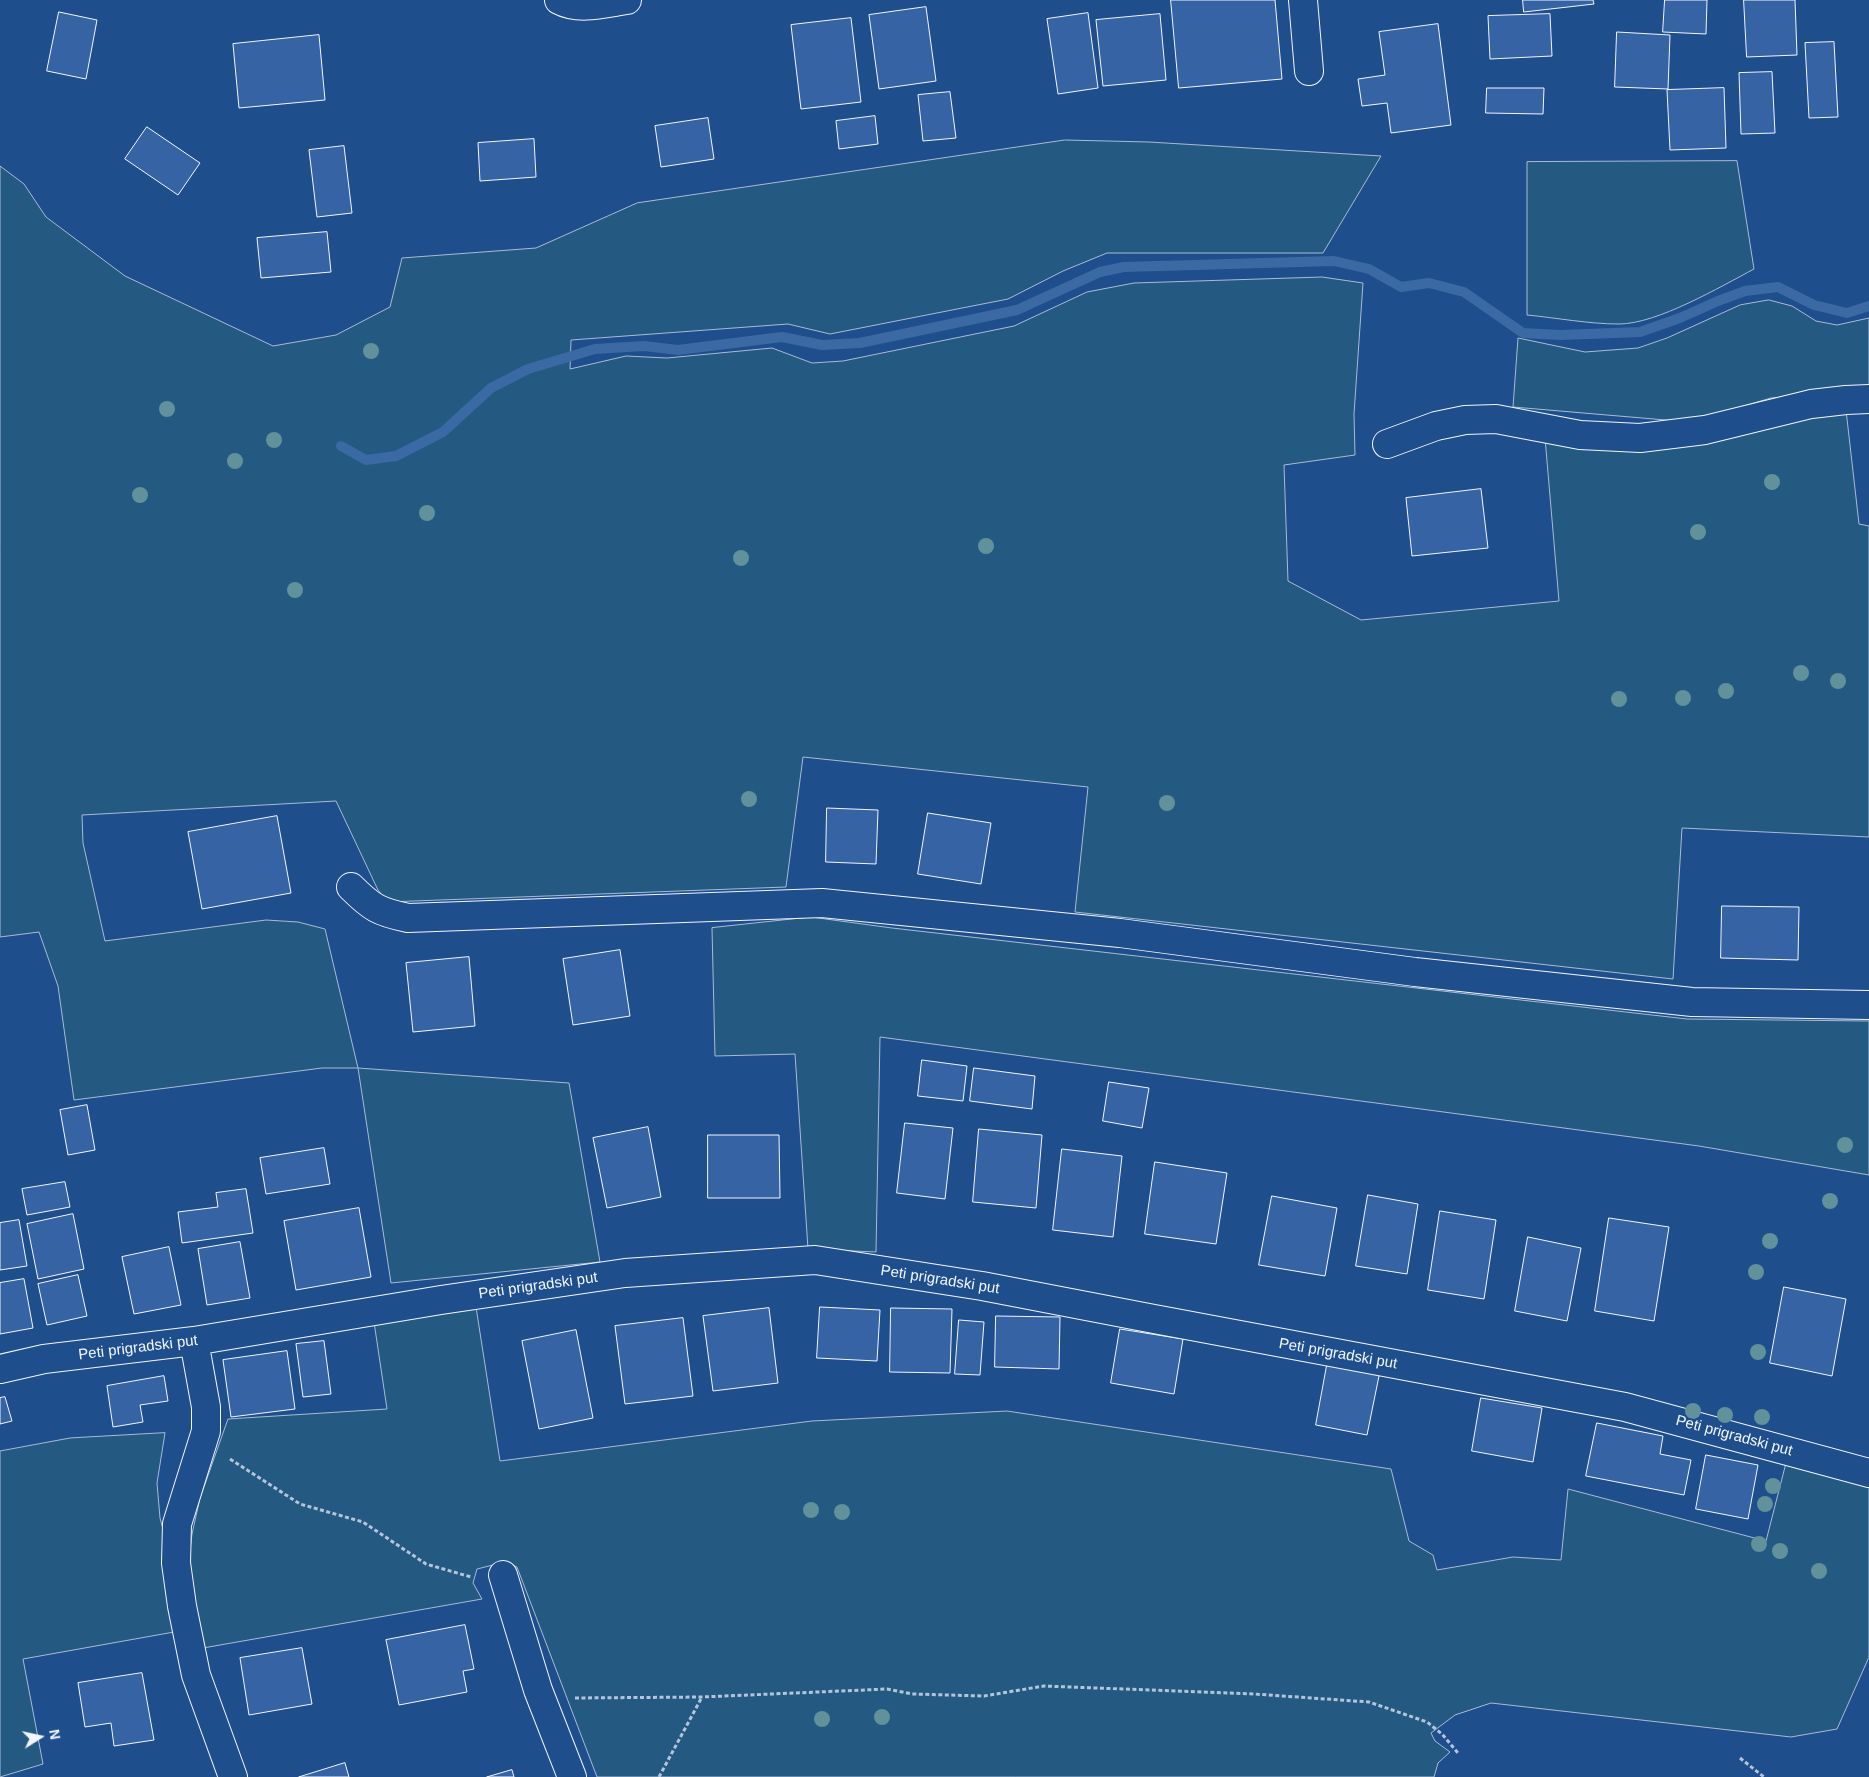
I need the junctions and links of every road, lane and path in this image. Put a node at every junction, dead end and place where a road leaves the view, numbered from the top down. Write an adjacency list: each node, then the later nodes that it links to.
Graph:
1 (559, 0): 2 (street)
2 (628, 0)
3 (1303, 0): 4 (street)
4 (1309, 72)
5 (1869, 399): 6 (street)
6 (1387, 444)
7 (351, 887): 8 (street)
8 (1869, 1005)
9 (194, 1341): 10 (street, Peti prigradski put); 11 (street); 12 (street, Peti prigradski put)
10 (0, 1369)
11 (206, 1431): 13 (path); 18 (street)
12 (1869, 1473)
13 (503, 1575): 19 (street)
14 (702, 1697): 15 (path); 16 (path); 20 (path)
15 (574, 1698)
16 (1458, 1753)
17 (1740, 1758): 21 (path)
18 (233, 1777)
19 (572, 1777)
20 (659, 1777)
21 (1764, 1777)

